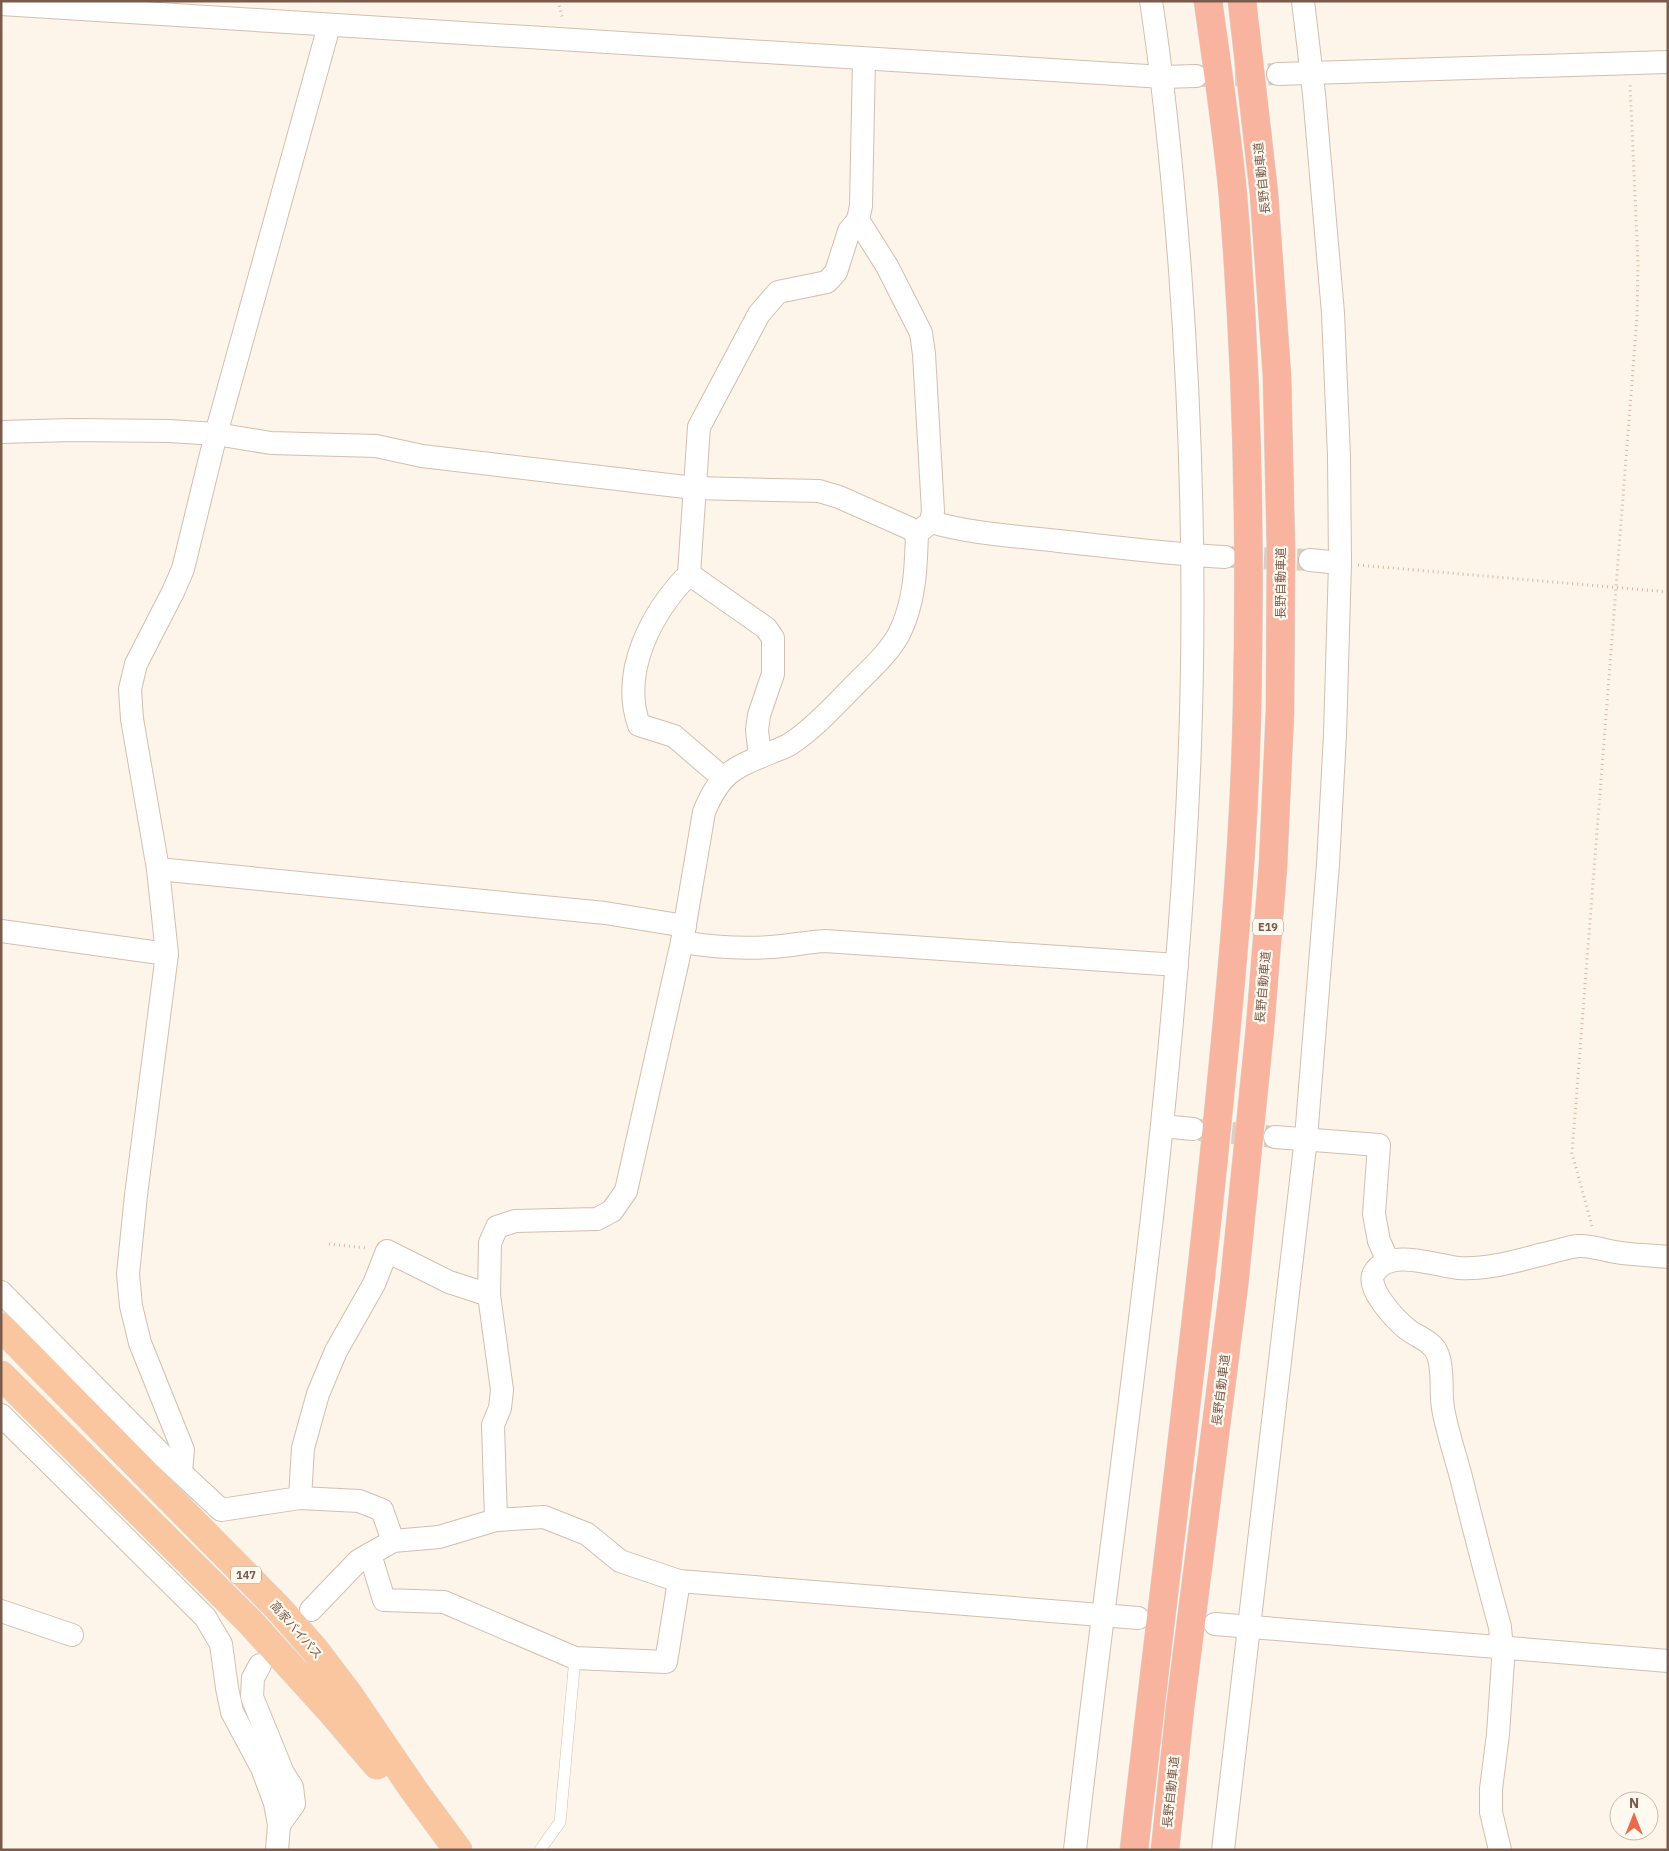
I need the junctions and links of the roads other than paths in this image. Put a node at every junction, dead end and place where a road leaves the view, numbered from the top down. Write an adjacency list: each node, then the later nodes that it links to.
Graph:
1 (1151, 1): 12 (street)
2 (1208, 1): 64 (highway, E19)
3 (1242, 1): 65 (highway, 長野自動車道 / E19)
4 (1303, 1): 9 (street)
5 (1, 4): 6 (street)
6 (329, 26): 7 (street); 15 (street)
7 (864, 59): 12 (street); 13 (street)
8 (1668, 62): 9 (street)
9 (1311, 72): 10 (street); 21 (street)
10 (1278, 74)
11 (1196, 76): 12 (street)
12 (1163, 78): 18 (street)
13 (858, 220): 16 (street); 17 (street)
14 (1, 432): 15 (street)
15 (216, 434): 16 (street); 25 (street)
16 (694, 488): 17 (street); 22 (street)
17 (924, 528): 18 (street); 23 (street)
18 (1192, 556): 19 (street); 29 (street)
19 (1225, 557)
20 (1310, 560): 21 (street)
21 (1340, 563): 33 (street)
22 (689, 574): 23 (street); 24 (street)
23 (760, 757): 24 (street)
24 (724, 778): 27 (street)
25 (158, 869): 27 (street); 28 (street)
26 (1, 931): 28 (street)
27 (684, 934): 29 (street); 37 (street)
28 (167, 954): 41 (street)
29 (1177, 965): 30 (street)
30 (1162, 1126): 31 (street); 49 (street)
31 (1194, 1129)
32 (1276, 1137): 33 (street)
33 (1306, 1138): 35 (street); 52 (street)
34 (1668, 1257): 35 (street)
35 (1388, 1261): 54 (street)
36 (1, 1292): 41 (street)
37 (489, 1295): 42 (street); 43 (street)
38 (1, 1328): 61 (highway, 高家バイパス / 147)
39 (1, 1375): 60 (highway, 147)
40 (1, 1414): 58 (street)
41 (181, 1471): 42 (street)
42 (300, 1498): 44 (street)
43 (496, 1520): 44 (street); 46 (street)
44 (393, 1541): 45 (street)
45 (370, 1554): 47 (street); 55 (street)
46 (679, 1581): 49 (street); 55 (street)
47 (311, 1610)
48 (1, 1611): 53 (street)
49 (1104, 1614): 50 (street); 63 (street)
50 (1138, 1618)
51 (1215, 1624): 52 (street)
52 (1250, 1626): 54 (street); 66 (street)
53 (72, 1635)
54 (1503, 1648): 56 (street); 67 (street)
55 (574, 1658): 62 (lane)
56 (1668, 1661)
57 (260, 1665): 58 (street)
58 (279, 1825): 59 (street)
59 (277, 1850)
60 (446, 1850)
61 (458, 1850)
62 (540, 1850)
63 (1074, 1850)
64 (1134, 1850)
65 (1165, 1850)
66 (1223, 1850)
67 (1500, 1850)

